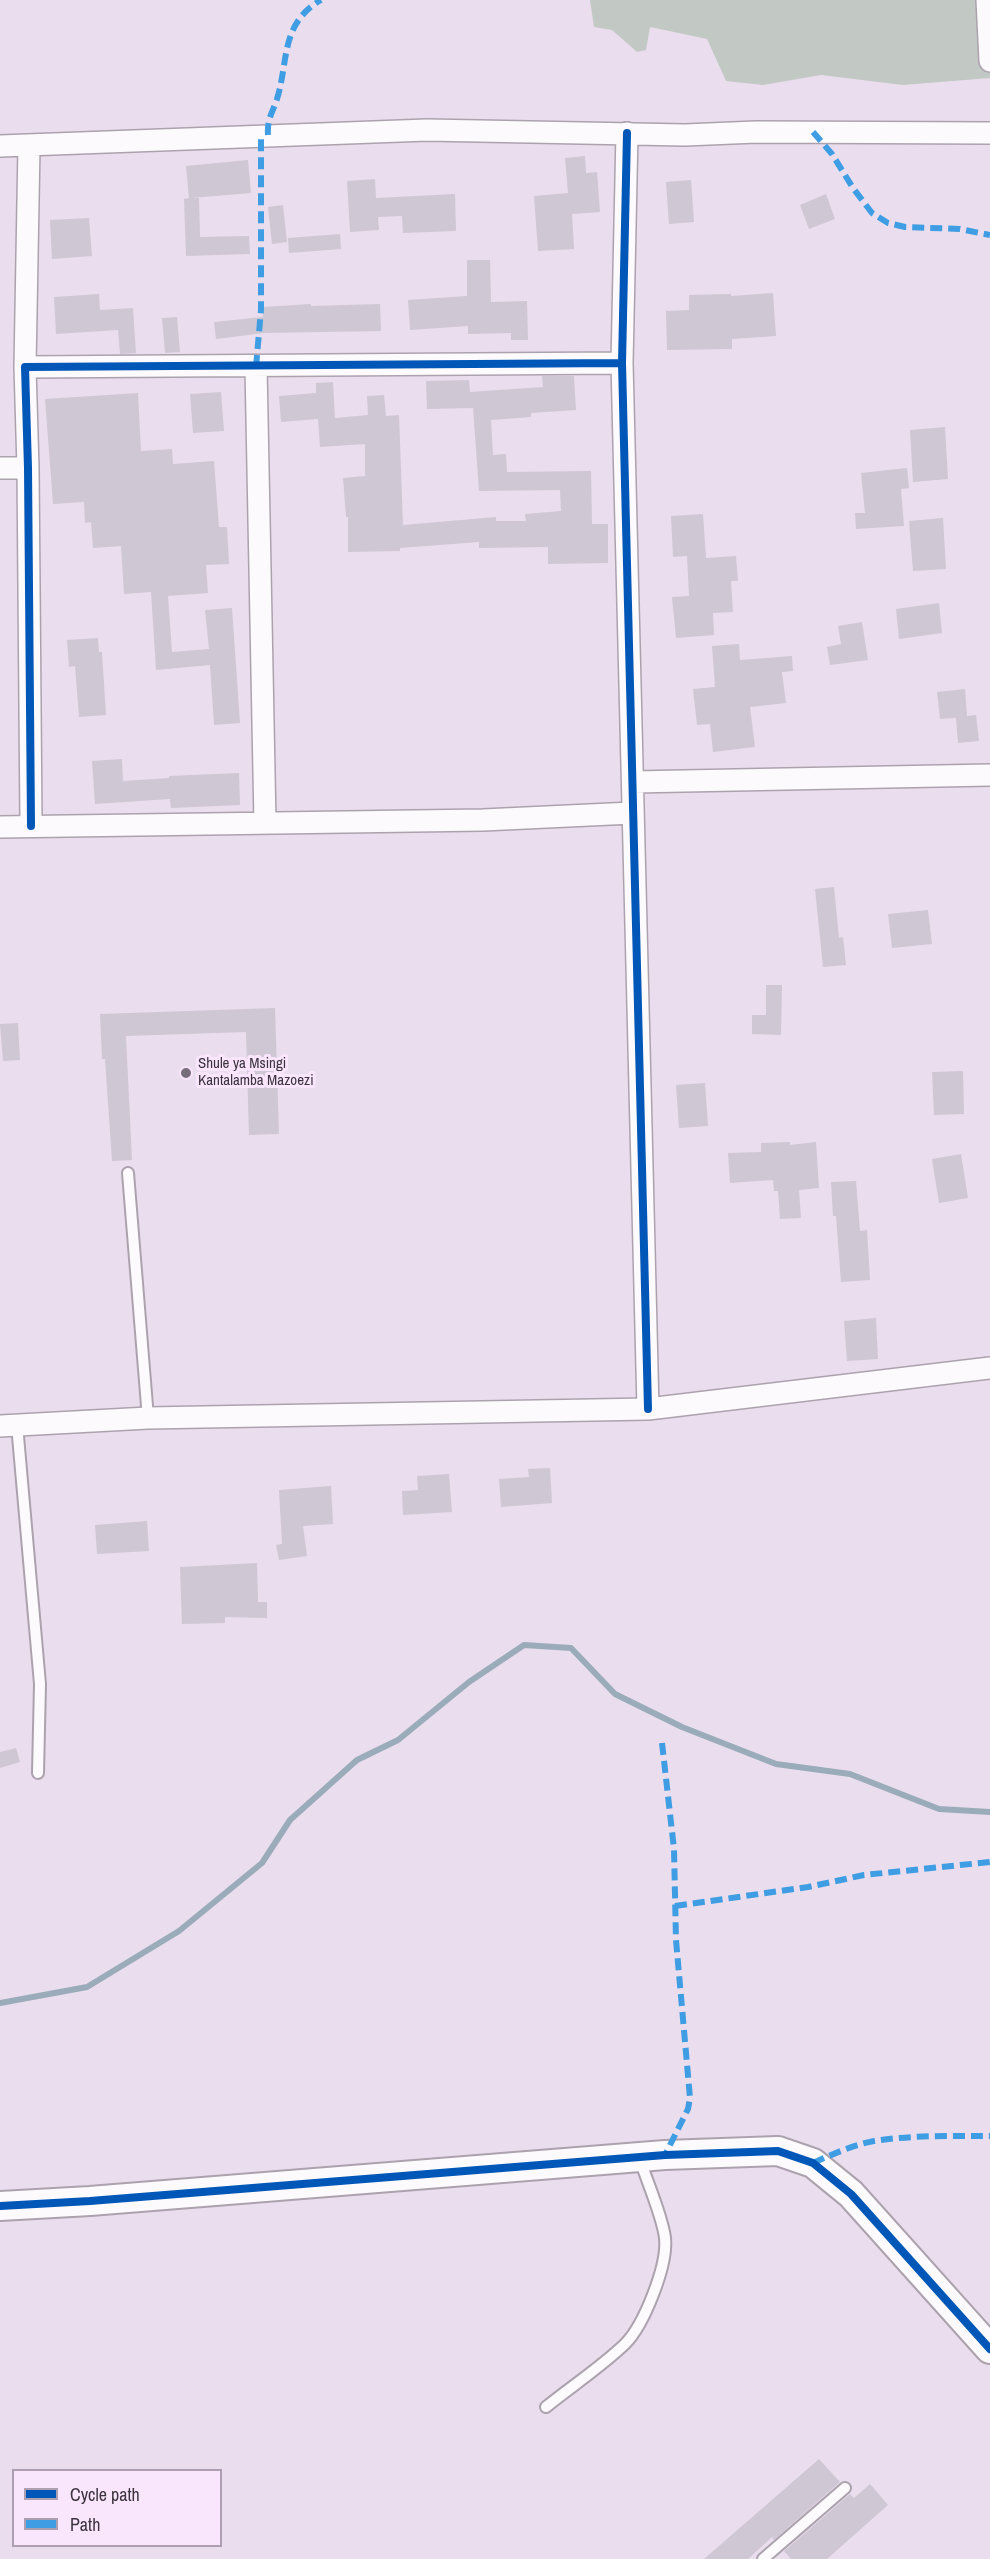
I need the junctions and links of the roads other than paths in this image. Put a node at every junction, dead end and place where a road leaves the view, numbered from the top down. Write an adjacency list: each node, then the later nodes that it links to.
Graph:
1 (987, 0): 2 (street)
2 (990, 61)
3 (627, 133): 4 (street); 6 (street); 7 (street)
4 (990, 133)
5 (0, 146): 6 (street)
6 (29, 146): 9 (street)
7 (622, 363): 8 (street); 13 (street)
8 (256, 366): 9 (street); 15 (street)
9 (25, 367): 11 (street)
10 (0, 468): 11 (street)
11 (28, 468): 16 (street)
12 (990, 775): 13 (street)
13 (633, 782): 14 (street)
14 (632, 813): 15 (street); 20 (street)
15 (265, 823): 16 (street)
16 (31, 826): 17 (street)
17 (0, 827)
18 (128, 1173): 21 (lane)
19 (990, 1368): 20 (street)
20 (648, 1409): 21 (street)
21 (148, 1418): 22 (street)
22 (8, 1426): 23 (lane)
23 (38, 1773)
24 (639, 2157): 25 (street); 26 (street); 27 (lane)
25 (0, 2206)
26 (990, 2349)
27 (546, 2407)
28 (844, 2488): 29 (lane)
29 (763, 2559)

